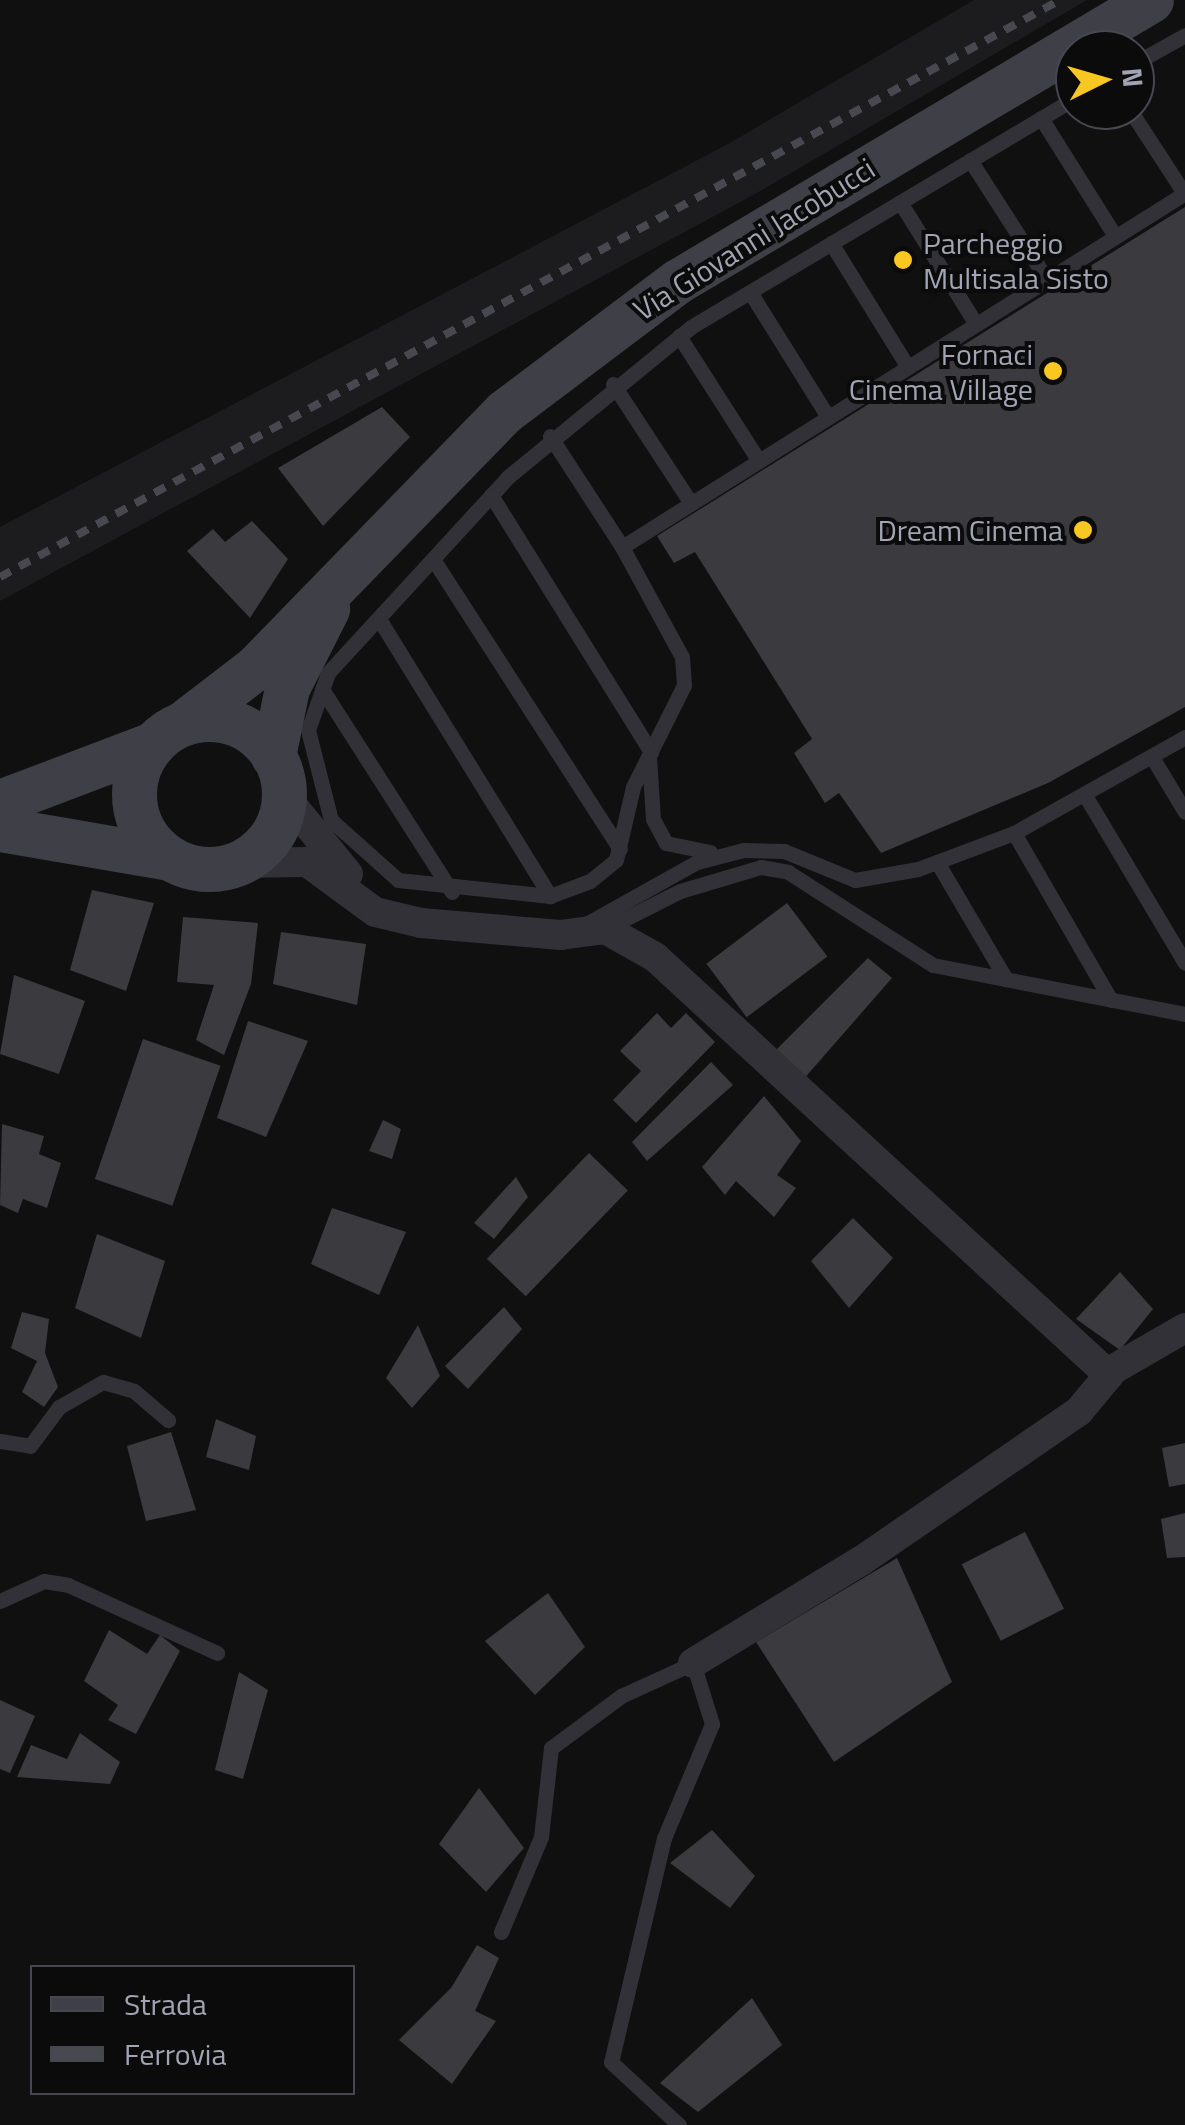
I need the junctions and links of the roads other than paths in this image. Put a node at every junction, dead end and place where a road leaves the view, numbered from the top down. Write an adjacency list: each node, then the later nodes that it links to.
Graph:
1 (1151, 0): 25 (main road, Via Giovanni Jacobucci)
2 (1184, 36): 3 (lane)
3 (1155, 53)
4 (1055, 110): 5 (lane)
5 (1041, 118): 7 (lane); 10 (lane)
6 (1143, 130): 8 (lane)
7 (970, 160): 9 (lane); 12 (lane)
8 (1184, 193): 10 (lane)
9 (900, 202): 11 (lane); 14 (lane)
10 (1115, 236): 12 (lane)
11 (831, 244): 13 (lane); 16 (lane)
12 (1047, 280): 14 (lane)
13 (750, 292): 15 (lane); 18 (lane)
14 (976, 324): 16 (lane)
15 (679, 336): 17 (lane); 20 (lane)
16 (908, 367): 18 (lane)
17 (613, 384): 19 (lane); 22 (lane)
18 (828, 417): 20 (lane)
19 (550, 436): 21 (lane); 23 (lane)
20 (758, 461): 22 (lane)
21 (491, 494): 24 (lane); 30 (lane)
22 (691, 503): 23 (lane)
23 (622, 547): 30 (lane)
24 (433, 559): 26 (lane); 38 (lane)
25 (348, 567): 28 (main road, Via Giovanni Jacobucci); 32 (main road)
26 (379, 619): 27 (lane); 44 (lane)
27 (322, 689): 43 (lane); 43 (lane)
28 (168, 734): 32 (main road); 34 (main road); 40 (main road)
29 (1185, 737): 31 (lane)
30 (650, 754): 38 (lane); 39 (lane)
31 (1152, 757): 33 (lane); 35 (lane)
32 (278, 775): 42 (main road); 45 (street)
33 (1086, 796): 37 (lane); 48 (lane)
34 (0, 802)
35 (1185, 812)
36 (0, 829): 40 (main road)
37 (1014, 833): 41 (lane); 50 (lane)
38 (620, 849): 44 (lane)
39 (743, 850): 41 (lane); 47 (lane)
40 (169, 858): 42 (main road)
41 (937, 862): 49 (lane)
42 (238, 863): 45 (street)
43 (452, 892): 44 (lane)
44 (550, 896)
45 (421, 923): 47 (street)
46 (605, 929): 47 (street); 49 (lane); 53 (street)
47 (570, 934)
48 (1185, 963)
49 (1006, 979): 50 (lane)
50 (1111, 1000): 51 (lane)
51 (1185, 1014)
52 (1185, 1328): 53 (street)
53 (1109, 1375): 58 (street)
54 (168, 1420): 55 (lane)
55 (0, 1441)
56 (0, 1602): 57 (lane)
57 (217, 1653)
58 (693, 1664): 59 (lane); 60 (lane)
59 (501, 1932)
60 (680, 2125)

